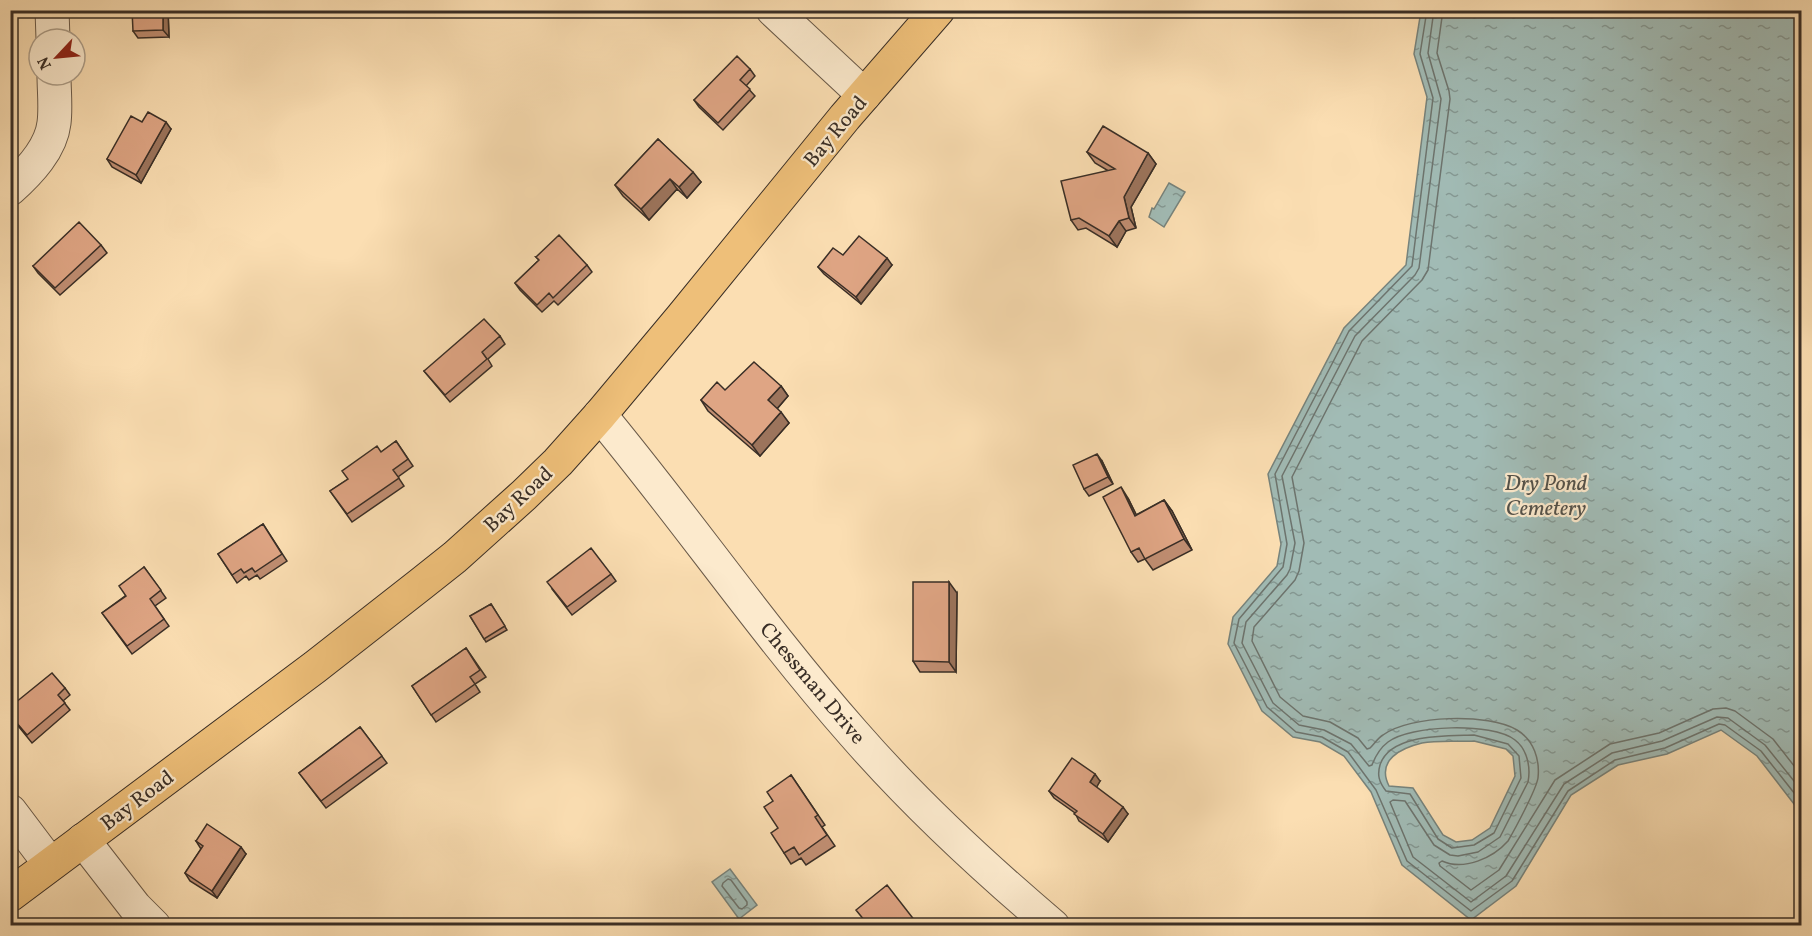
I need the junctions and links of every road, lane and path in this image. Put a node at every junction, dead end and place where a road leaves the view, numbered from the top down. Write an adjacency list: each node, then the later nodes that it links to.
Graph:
1 (52, 10): 4 (street)
2 (773, 10): 6 (street)
3 (938, 10): 6 (main road, Bay Road)
4 (53, 27)
5 (54, 87): 7 (street)
6 (864, 95): 8 (main road, Bay Road)
7 (10, 189)
8 (600, 415): 10 (main road, Bay Road); 14 (street, Chessman Drive)
9 (10, 811): 11 (street)
10 (83, 840): 11 (main road, Bay Road); 13 (street)
11 (50, 864): 12 (main road, Bay Road)
12 (10, 895)
13 (154, 926)
14 (1053, 926)

